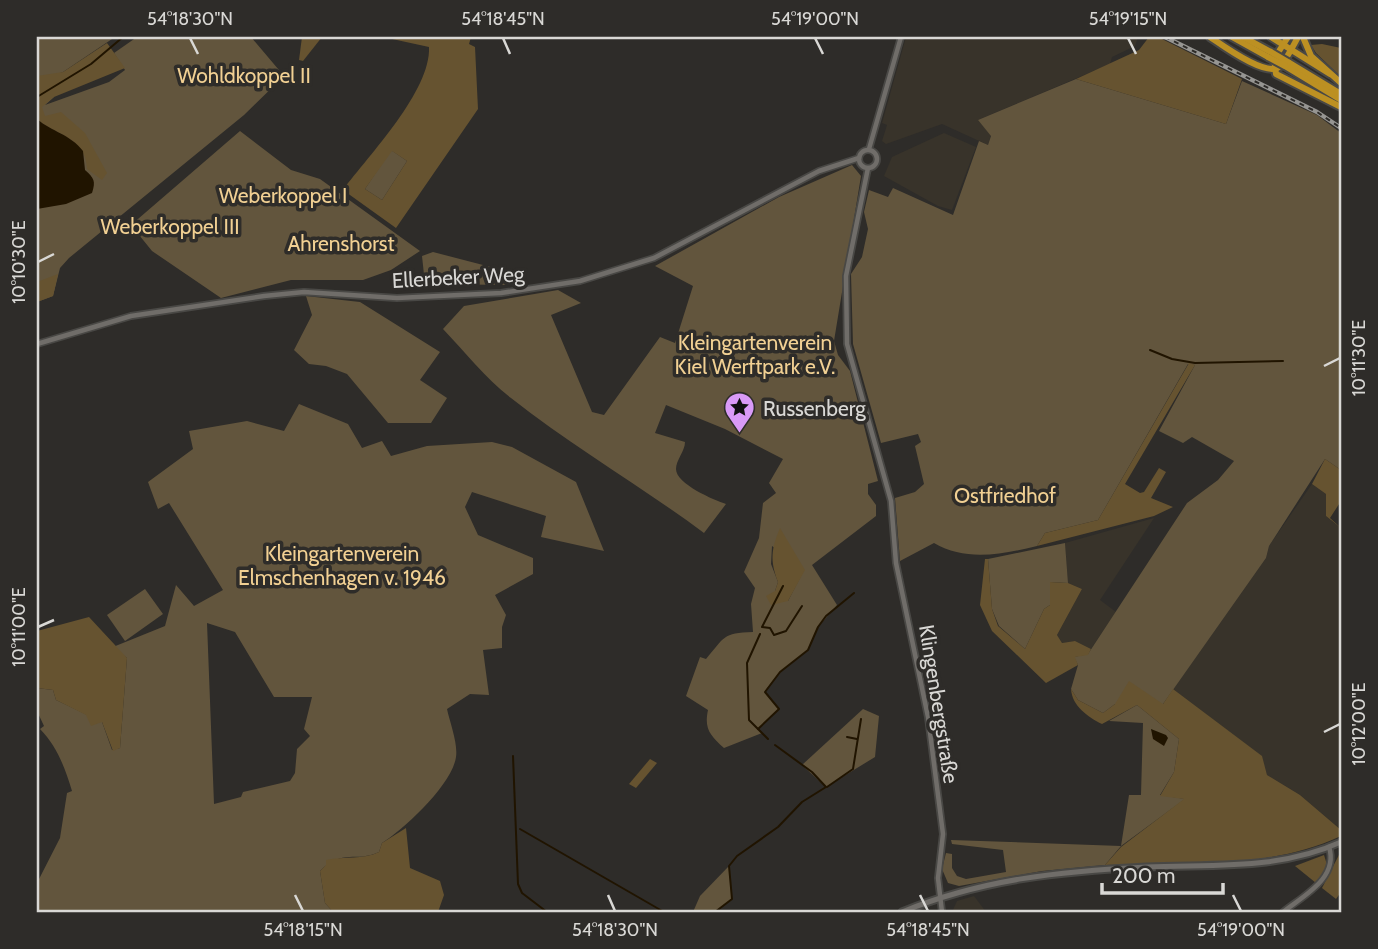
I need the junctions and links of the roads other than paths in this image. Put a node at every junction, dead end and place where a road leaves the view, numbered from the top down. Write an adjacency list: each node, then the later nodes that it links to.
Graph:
1 (901, 37): 18 (street)
2 (1210, 37): 12 (highway)
3 (1232, 37): 10 (highway)
4 (1243, 37): 10 (highway)
5 (1271, 37): 8 (highway)
6 (1288, 37): 8 (highway)
7 (1300, 37): 9 (highway); 13 (highway)
8 (1283, 44): 9 (highway); 12 (highway)
9 (1290, 49): 12 (highway); 13 (highway)
10 (1270, 55): 11 (highway, bridge)
11 (1287, 64): 15 (highway); 16 (highway)
12 (1274, 70): 17 (highway)
13 (1330, 74): 14 (highway)
14 (1341, 83)
15 (1341, 94)
16 (1341, 100)
17 (1341, 107)
18 (869, 149): 19 (street); 20 (street)
19 (859, 158): 20 (street); 21 (street, Ellerbeker Weg)
20 (867, 168): 24 (street, Klingenbergstraße)
21 (37, 344)
22 (1341, 842): 23 (main road)
23 (1329, 848): 24 (main road); 27 (street)
24 (941, 897): 25 (main road); 26 (street, Klingenbergstraße)
25 (902, 912)
26 (942, 912)
27 (1283, 912)

